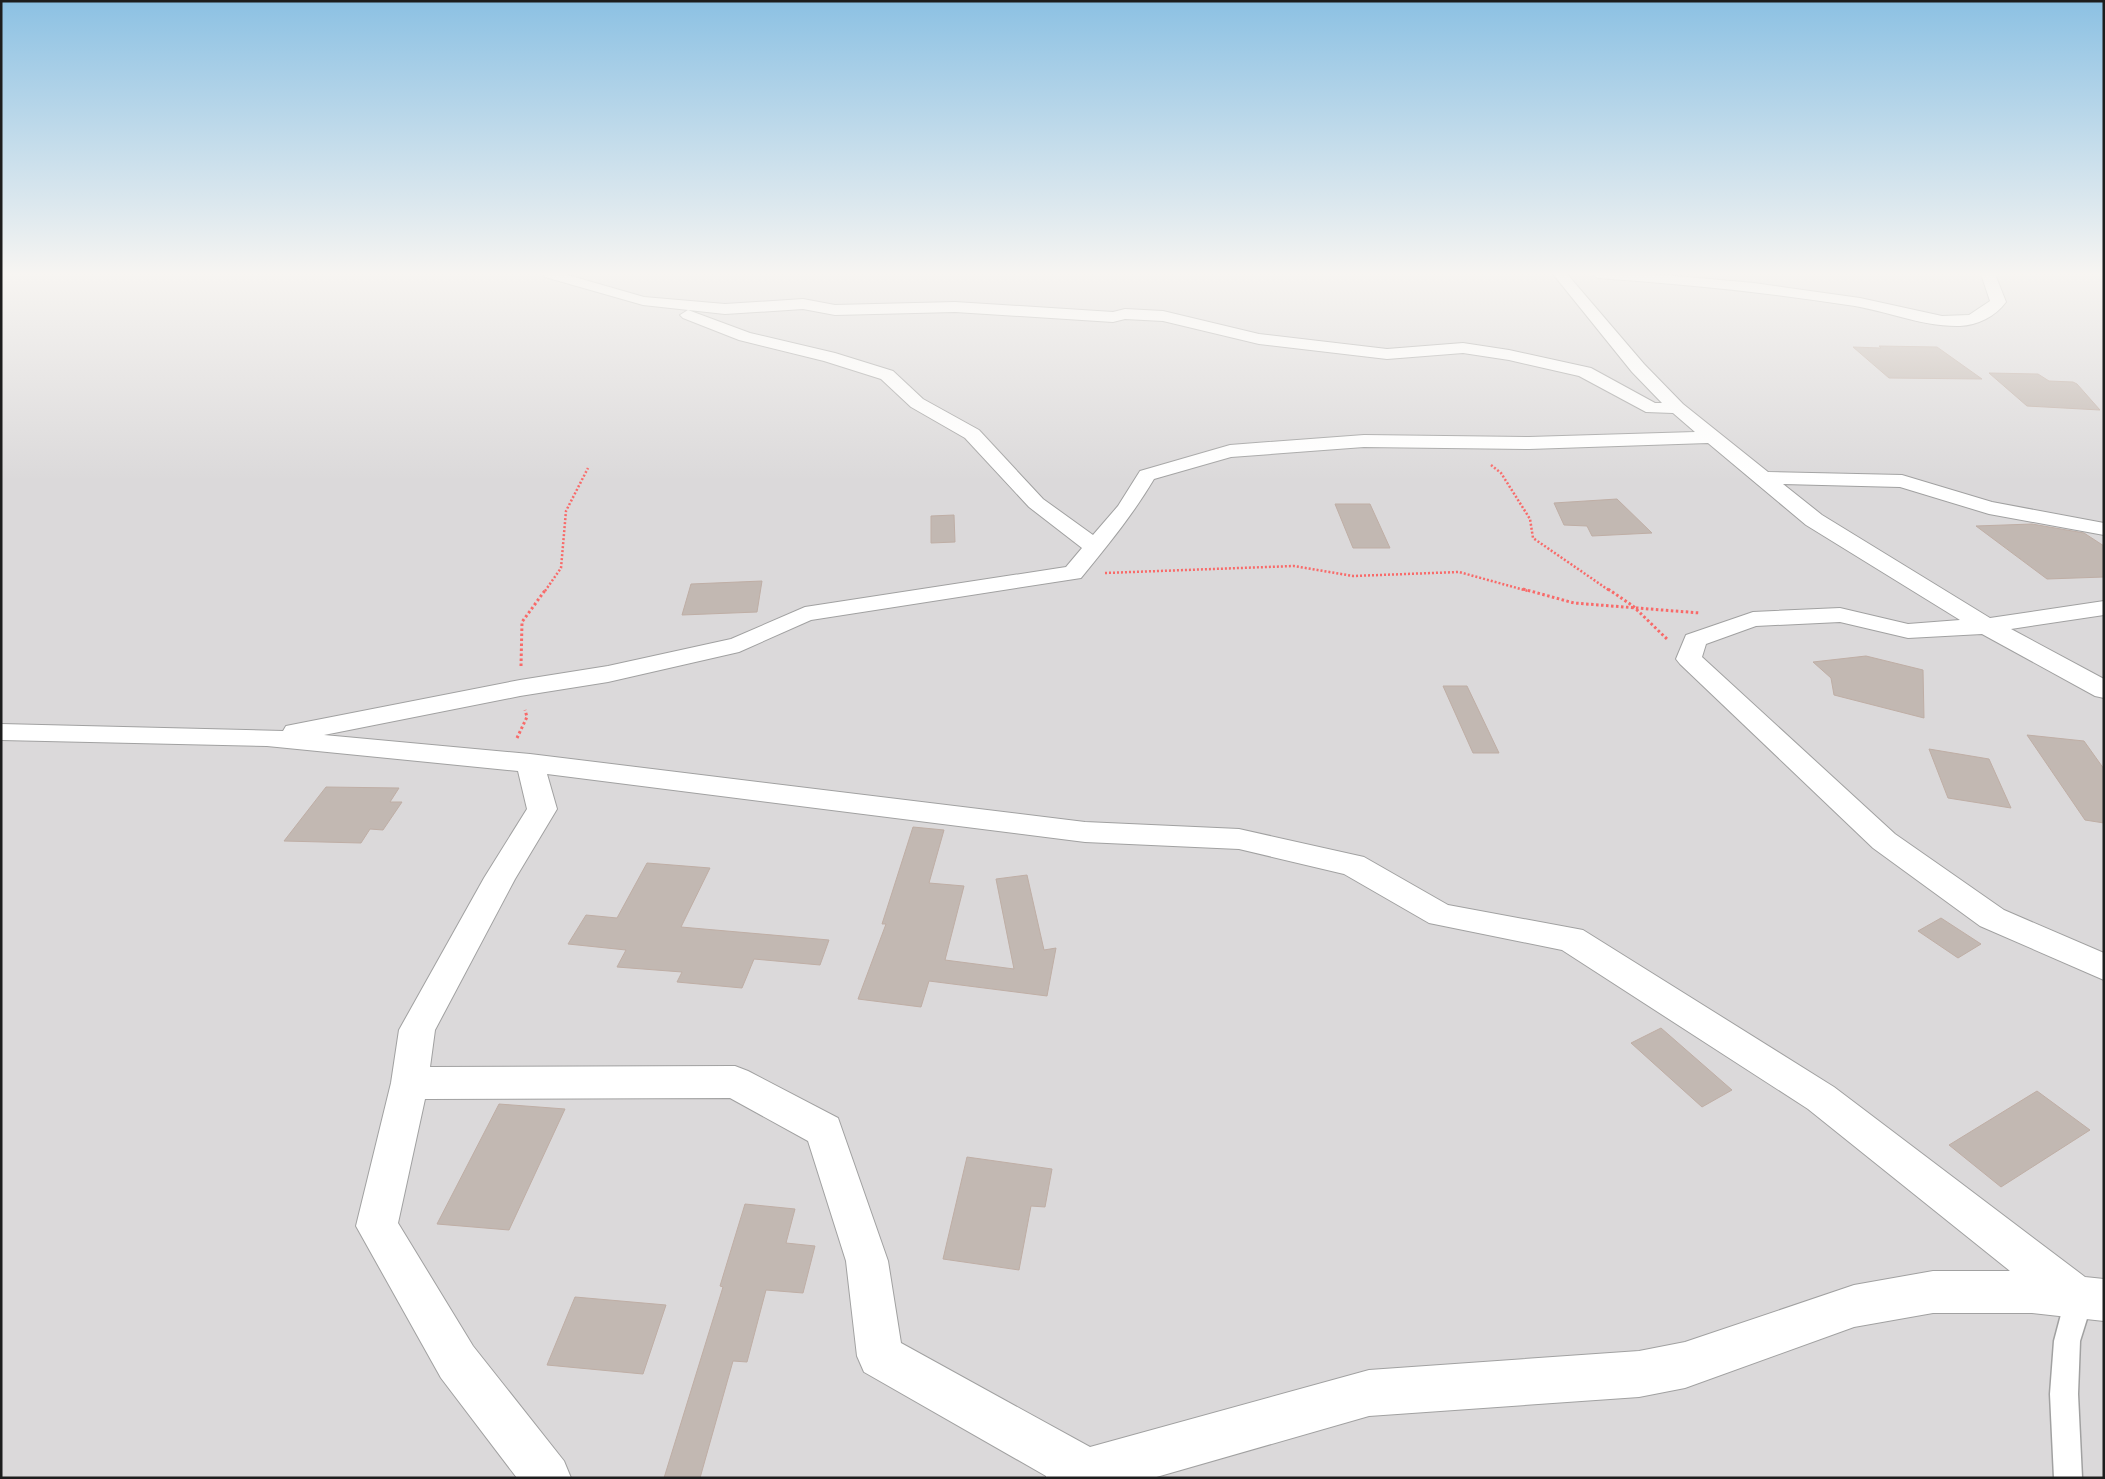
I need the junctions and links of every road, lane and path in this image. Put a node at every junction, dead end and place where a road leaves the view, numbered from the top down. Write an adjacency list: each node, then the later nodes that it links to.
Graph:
1 (773, 343): 10 (street)
2 (1293, 343): 4 (street)
3 (1618, 343): 4 (street)
4 (1677, 408): 5 (street)
5 (1713, 437): 6 (street); 8 (street)
6 (1464, 442): 10 (street); 12 (path)
7 (588, 468): 17 (path)
8 (1763, 478): 9 (street); 15 (street)
9 (2104, 528)
10 (1096, 548): 11 (street)
11 (1073, 573): 12 (path); 17 (street)
12 (1633, 606): 14 (path); 16 (path)
13 (2104, 608): 15 (street)
14 (1753, 619): 15 (street); 16 (street)
15 (1986, 626): 18 (street)
16 (1689, 659): 22 (street)
17 (520, 688): 20 (street); 21 (path)
18 (2104, 690)
19 (1, 732): 20 (street)
20 (267, 738): 21 (street)
21 (518, 762): 23 (street); 24 (street)
22 (2104, 967)
23 (410, 1083): 25 (street); 26 (street)
24 (2090, 1299): 25 (street); 27 (lane)
25 (1078, 1475)
26 (547, 1478)
27 (2068, 1478)

